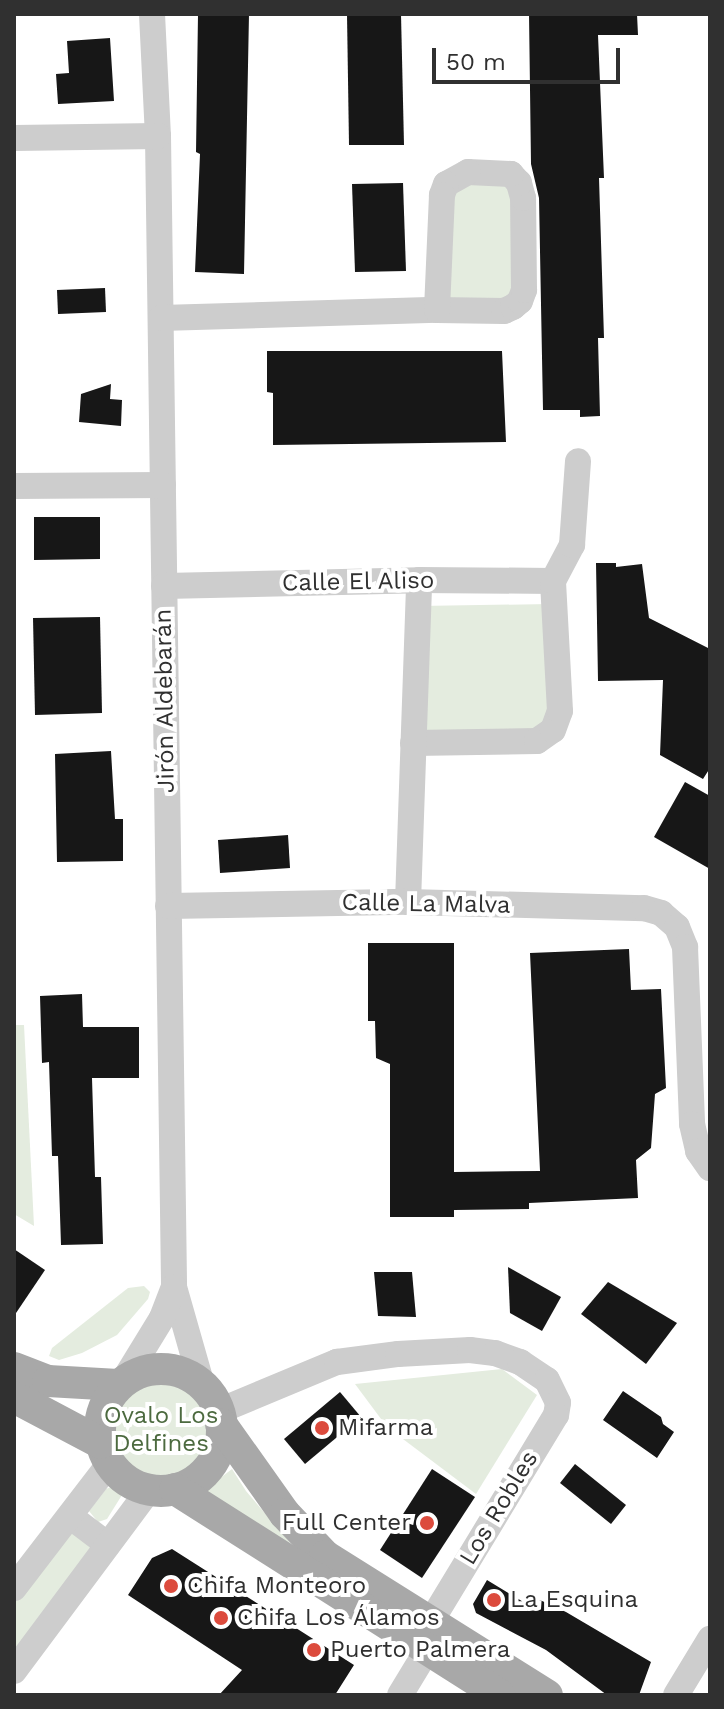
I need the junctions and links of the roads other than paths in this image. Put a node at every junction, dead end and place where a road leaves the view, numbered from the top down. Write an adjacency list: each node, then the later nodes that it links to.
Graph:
1 (152, 14): 2 (street, Jirón Aldebarán)
2 (158, 136): 3 (street); 5 (street, Jirón Aldebarán)
3 (14, 138)
4 (437, 310): 4 (street); 5 (street)
5 (161, 318): 7 (street, Jirón Aldebarán)
6 (578, 461): 10 (street)
7 (163, 485): 8 (street); 11 (street, Jirón Aldebarán)
8 (14, 486)
9 (419, 580): 10 (street, Calle El Aliso); 11 (street, Calle El Aliso); 12 (street)
10 (553, 581): 12 (street)
11 (164, 586): 14 (street, Jirón Aldebarán)
12 (413, 743): 13 (street)
13 (408, 902): 14 (street, Calle La Malva); 15 (street, Calle La Malva)
14 (168, 906): 16 (street, Jirón Aldebarán)
15 (710, 1168)
16 (174, 1287): 18 (street); 20 (street, Jirón Aldebarán)
17 (14, 1368): 18 (main road)
18 (121, 1383): 20 (main road); 21 (main road)
19 (14, 1397): 21 (main road)
20 (214, 1407): 22 (main road); 26 (main road); 26 (street, Los Robles)
21 (105, 1453): 22 (main road); 23 (street)
22 (162, 1490): 24 (street); 26 (main road)
23 (71, 1517): 24 (street); 25 (street)
24 (108, 1545): 28 (street)
25 (14, 1588)
26 (428, 1637): 29 (street, Los Robles); 30 (main road); 31 (main road)
27 (710, 1639): 32 (street)
28 (14, 1671)
29 (400, 1695)
30 (499, 1695)
31 (547, 1695)
32 (676, 1695)

